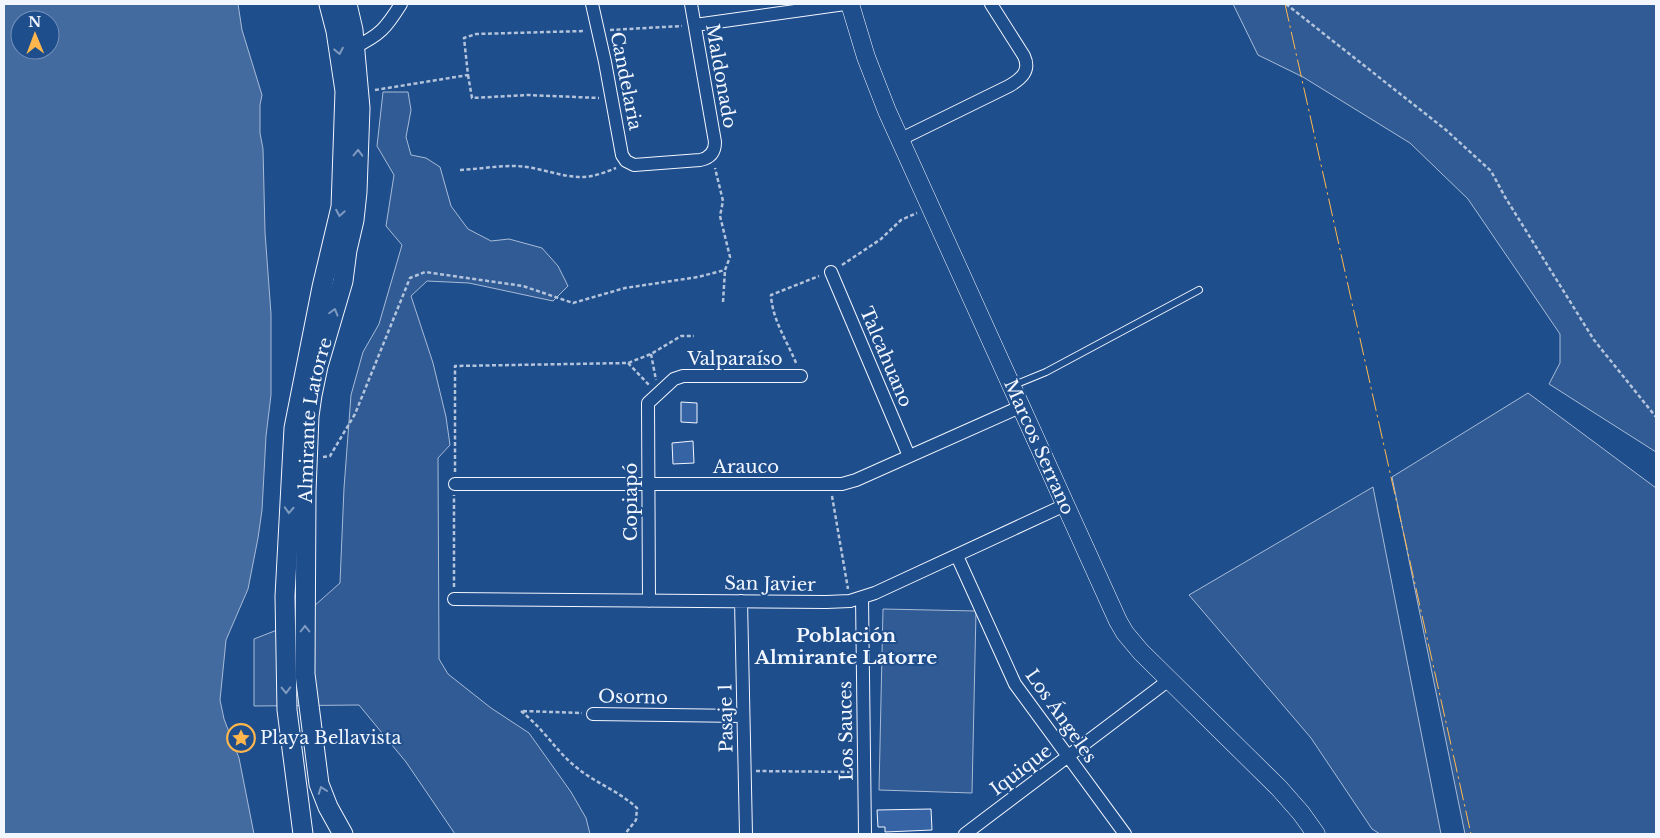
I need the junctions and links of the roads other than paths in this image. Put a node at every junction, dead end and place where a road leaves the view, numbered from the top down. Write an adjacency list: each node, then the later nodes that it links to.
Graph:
1 (328, 4): 32 (main road, Almirante Latorre, one-way to 32)
2 (347, 4): 10 (main road, Almirante Latorre)
3 (401, 4): 10 (street)
4 (592, 4): 12 (street, Candelaria)
5 (691, 4): 9 (street, Maldonado)
6 (845, 4): 9 (street)
7 (850, 4): 11 (street, Marcos Serrano)
8 (991, 4): 11 (street)
9 (695, 25): 12 (street, Maldonado)
10 (355, 47): 33 (main road, Almirante Latorre, one-way to 10)
11 (900, 140): 16 (street, Marcos Serrano)
12 (629, 163)
13 (830, 272): 19 (street, Talcahuano)
14 (1199, 290): 16 (lane)
15 (801, 376): 17 (street, Valparaíso)
16 (1011, 387): 18 (street, Marcos Serrano)
17 (648, 403): 21 (street, Copiapó)
18 (1020, 407): 19 (street, Arauco); 22 (street, Marcos Serrano)
19 (909, 456): 21 (street, Arauco)
20 (454, 484): 21 (street, Arauco)
21 (648, 484): 26 (street, Copiapó)
22 (1065, 505): 23 (street, San Javier); 28 (street, Marcos Serrano)
23 (957, 556): 25 (street, San Javier); 31 (street, Los Ángeles)
24 (454, 599): 26 (street, San Javier)
25 (856, 599): 27 (street, San Javier); 35 (street, Los Sauces)
26 (649, 600): 27 (street, San Javier)
27 (741, 601): 30 (street, Pasaje 1)
28 (1169, 680): 31 (street, Iquique); 38 (street, Marcos Serrano)
29 (593, 714): 30 (street, Osorno)
30 (743, 716): 34 (street, Pasaje 1)
31 (1067, 757): 36 (street, Iquique); 37 (street, Los Ángeles)
32 (302, 834)
33 (343, 834)
34 (746, 834)
35 (866, 834)
36 (965, 834)
37 (1125, 834)
38 (1316, 834)

